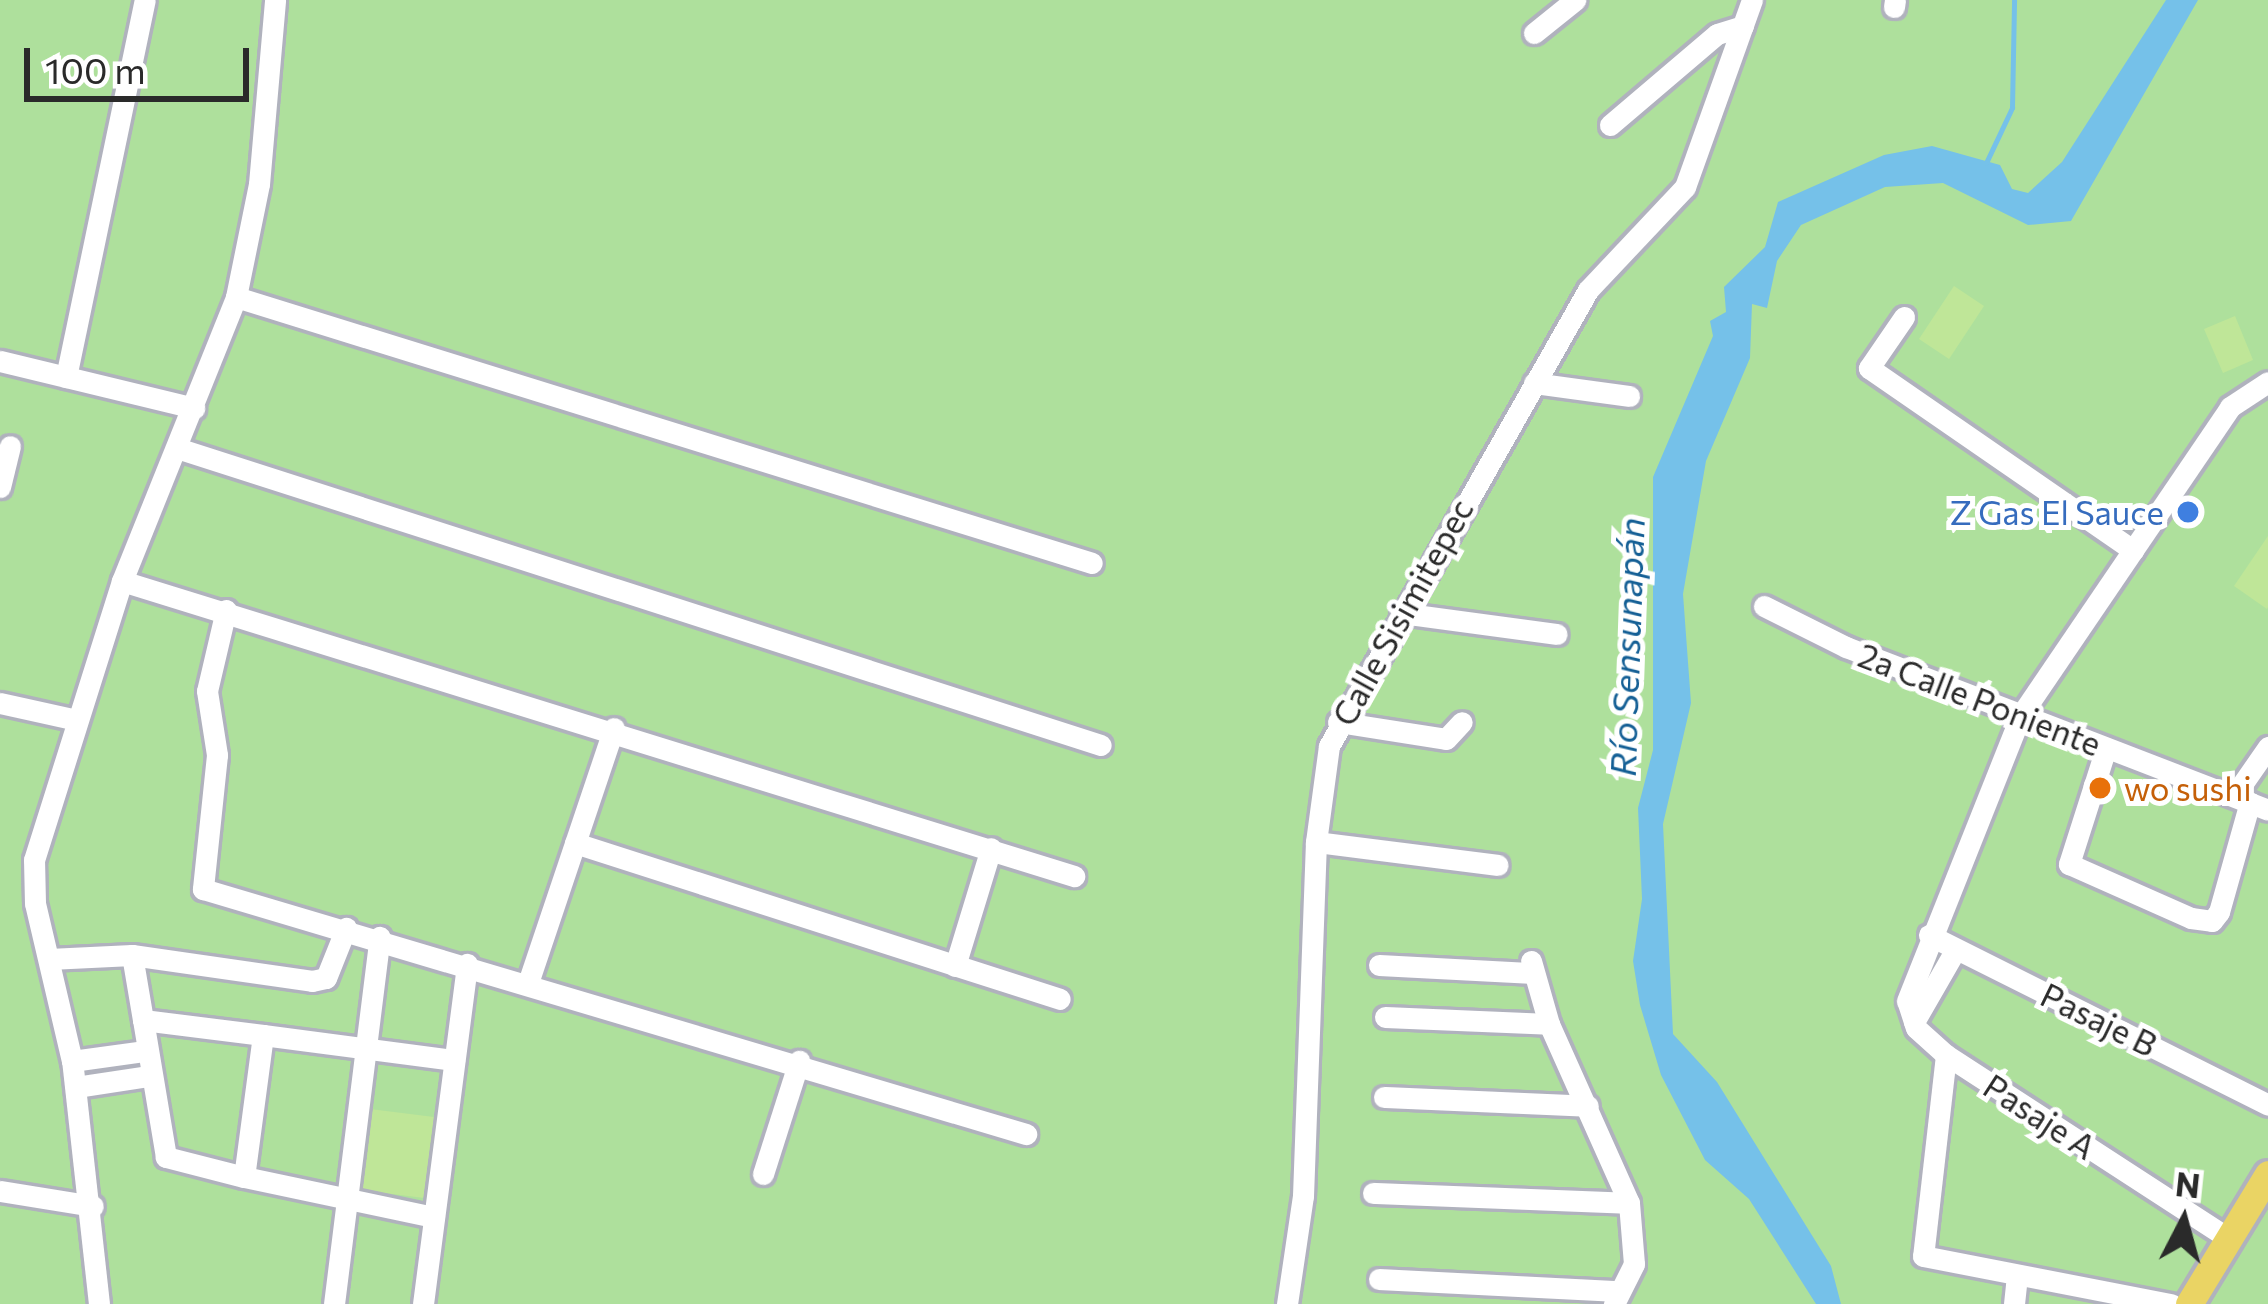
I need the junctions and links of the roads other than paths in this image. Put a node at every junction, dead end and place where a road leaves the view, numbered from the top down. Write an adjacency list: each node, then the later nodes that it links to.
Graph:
1 (145, 0): 11 (street)
2 (274, 0): 8 (street)
3 (1575, 0): 6 (street)
4 (1752, 0): 5 (street, Calle Sisimitepec)
5 (1744, 26): 7 (street); 13 (street, Calle Sisimitepec)
6 (1534, 33)
7 (1610, 124)
8 (236, 297): 15 (street); 20 (street)
9 (1904, 316): 19 (street)
10 (0, 361): 11 (street)
11 (66, 377): 15 (street)
12 (2268, 382): 19 (street)
13 (1534, 383): 14 (street); 24 (street, Calle Sisimitepec)
14 (1629, 396)
15 (194, 409): 17 (street)
16 (10, 446): 18 (street)
17 (180, 449): 21 (street); 32 (street)
18 (0, 487)
19 (2133, 550): 27 (street)
20 (1091, 563)
21 (122, 581): 23 (street); 28 (street)
22 (1764, 606): 27 (street, 2a Calle Poniente)
23 (226, 610): 31 (street); 41 (street)
24 (1401, 613): 25 (street); 29 (street, Calle Sisimitepec)
25 (1557, 634)
26 (0, 703): 28 (street)
27 (2021, 715): 34 (street, 2a Calle Poniente); 42 (street)
28 (72, 719): 46 (street)
29 (1337, 722): 30 (street); 36 (street, Calle Sisimitepec)
30 (1462, 722)
31 (614, 728): 37 (street); 38 (street)
32 (1101, 746)
33 (2268, 747): 35 (street)
34 (2106, 748): 35 (street, 2a Calle Poniente); 35 (street)
35 (2251, 802)
36 (1316, 842): 39 (street); 86 (street, Calle Sisimitepec)
37 (575, 843): 49 (street); 50 (street)
38 (991, 848): 40 (street); 49 (street)
39 (1498, 865)
40 (1074, 876)
41 (346, 928): 43 (street); 45 (street)
42 (1929, 935): 44 (street, Pasaje B); 55 (street)
43 (380, 938): 47 (street); 57 (street)
44 (1956, 949): 55 (street); 67 (street, Pasaje B)
45 (132, 956): 46 (street); 53 (street)
46 (49, 958): 61 (street)
47 (467, 964): 50 (street); 60 (street)
48 (1379, 965): 54 (street)
49 (955, 966): 51 (street)
50 (528, 983): 62 (street)
51 (1060, 999)
52 (1385, 1018): 54 (street)
53 (142, 1021): 56 (street); 58 (street)
54 (1549, 1024): 66 (street)
55 (1915, 1025): 59 (street, Pasaje A)
56 (263, 1035): 57 (street); 71 (street)
57 (370, 1049): 60 (street); 74 (street)
58 (145, 1051): 61 (street); 63 (street)
59 (1946, 1055): 78 (street, Pasaje A); 79 (street)
60 (454, 1060): 77 (street)
61 (73, 1061): 64 (street)
62 (799, 1061): 68 (street); 69 (street)
63 (149, 1076): 64 (street); 71 (street)
64 (76, 1087): 76 (street)
65 (1384, 1097): 66 (street)
66 (1588, 1106): 75 (street)
67 (2268, 1106)
68 (1026, 1134)
69 (764, 1174)
70 (2268, 1174): 78 (main road)
71 (244, 1177): 74 (street)
72 (0, 1191): 76 (street)
73 (1373, 1193): 75 (street)
74 (350, 1201): 77 (street); 84 (street)
75 (1628, 1203): 81 (street)
76 (93, 1206): 83 (street)
77 (434, 1217): 85 (street)
78 (2228, 1238): 88 (main road)
79 (2018, 1276): 82 (street); 87 (street)
80 (1379, 1279): 81 (street)
81 (1616, 1297)
82 (2014, 1302)
83 (100, 1304)
84 (334, 1304)
85 (422, 1304)
86 (1287, 1304)
87 (2171, 1304)
88 (2189, 1304)

